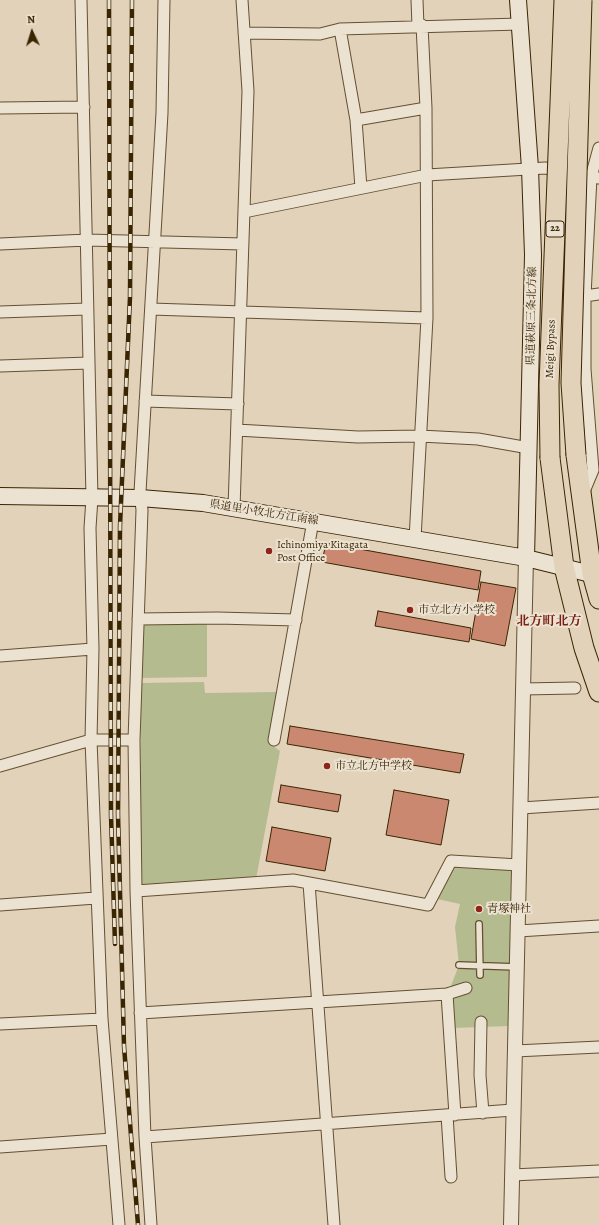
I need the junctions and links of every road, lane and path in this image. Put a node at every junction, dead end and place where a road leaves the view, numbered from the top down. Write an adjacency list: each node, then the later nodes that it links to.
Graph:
1 (81, 0): 12 (street)
2 (164, 0): 23 (street)
3 (242, 0): 11 (street)
4 (417, 0): 9 (street)
5 (518, 0): 8 (main road, 県道萩原三条北方線)
6 (564, 0): 48 (highway, Meigi Bypass / 22, bridge)
7 (582, 0): 43 (highway, Meigi Bypass / 22, bridge)
8 (520, 24): 9 (street); 17 (main road, 県道萩原三条北方線)
9 (420, 25): 10 (street); 14 (street)
10 (340, 29): 11 (street); 15 (street)
11 (244, 34): 21 (street)
12 (84, 107): 13 (street); 22 (street)
13 (0, 108)
14 (426, 108): 15 (street); 18 (street)
15 (356, 120): 20 (street)
16 (599, 148): 19 (street)
17 (530, 168): 18 (street); 19 (street); 39 (main road, 県道萩原三条北方線)
18 (427, 175): 20 (street); 32 (street)
19 (595, 177): 27 (street)
20 (361, 188): 21 (street)
21 (244, 212): 25 (street)
22 (87, 240): 23 (street); 24 (street); 29 (street)
23 (155, 241): 25 (street); 28 (street)
24 (0, 244)
25 (243, 244): 30 (street)
26 (599, 294): 27 (street)
27 (585, 296): 43 (street)
28 (151, 308): 30 (street); 35 (street)
29 (87, 309): 31 (street); 33 (street)
30 (242, 311): 32 (street); 36 (street)
31 (0, 312)
32 (427, 318): 38 (street)
33 (89, 363): 34 (street); 41 (street)
34 (0, 366)
35 (145, 401): 36 (street); 42 (street)
36 (238, 404): 37 (street)
37 (237, 430): 38 (street); 44 (street)
38 (420, 436): 39 (street); 46 (street)
39 (529, 448): 47 (main road, 県道萩原三条北方線)
40 (0, 496): 41 (main road, 県道里小牧北方江南線)
41 (92, 498): 42 (main road, 県道里小牧北方江南線); 53 (street)
42 (140, 498): 44 (main road, 県道里小牧北方江南線); 51 (street)
43 (581, 500): 49 (highway, Meigi Bypass / 22)
44 (234, 508): 45 (main road, 県道里小牧北方江南線)
45 (313, 521): 46 (main road, 県道里小牧北方江南線); 52 (street)
46 (416, 539): 47 (main road, 県道里小牧北方江南線)
47 (526, 558): 48 (main road); 56 (street)
48 (564, 567): 49 (main road); 57 (highway, Meigi Bypass / 22)
49 (596, 575): 50 (highway, Meigi Bypass / 22)
50 (599, 599)
51 (138, 619): 52 (street); 59 (street)
52 (296, 620): 60 (street)
53 (93, 649): 54 (street); 58 (street)
54 (0, 656)
55 (575, 688): 56 (street)
56 (524, 689): 63 (street)
57 (598, 695)
58 (91, 740): 59 (street); 61 (street); 67 (street)
59 (134, 740): 66 (street)
60 (274, 740)
61 (0, 766)
62 (599, 803): 63 (street)
63 (521, 808): 64 (street)
64 (519, 865): 65 (street); 71 (street)
65 (309, 883): 66 (street); 78 (street)
66 (136, 891): 79 (street)
67 (96, 898): 68 (street); 80 (street)
68 (0, 905)
69 (479, 924): 73 (lane)
70 (599, 926): 71 (street)
71 (518, 931): 74 (street)
72 (459, 965): 73 (lane)
73 (480, 966): 74 (lane); 75 (lane)
74 (517, 967): 84 (street)
75 (480, 974)
76 (466, 988): 77 (street)
77 (447, 994): 78 (street); 87 (street)
78 (318, 1001): 79 (street); 88 (street)
79 (140, 1013): 89 (street)
80 (102, 1019): 82 (street); 90 (street)
81 (481, 1022): 86 (street)
82 (0, 1024)
83 (599, 1047): 84 (street)
84 (515, 1051): 85 (street)
85 (513, 1110): 86 (street); 93 (street)
86 (483, 1113): 87 (street)
87 (451, 1115): 88 (street); 94 (street)
88 (327, 1123): 89 (street); 97 (street)
89 (145, 1137): 96 (street)
90 (112, 1139): 91 (street); 95 (street)
91 (0, 1147)
92 (599, 1171): 93 (street)
93 (512, 1175): 98 (street)
94 (451, 1177)
95 (119, 1225)
96 (151, 1225)
97 (334, 1225)
98 (511, 1225)

